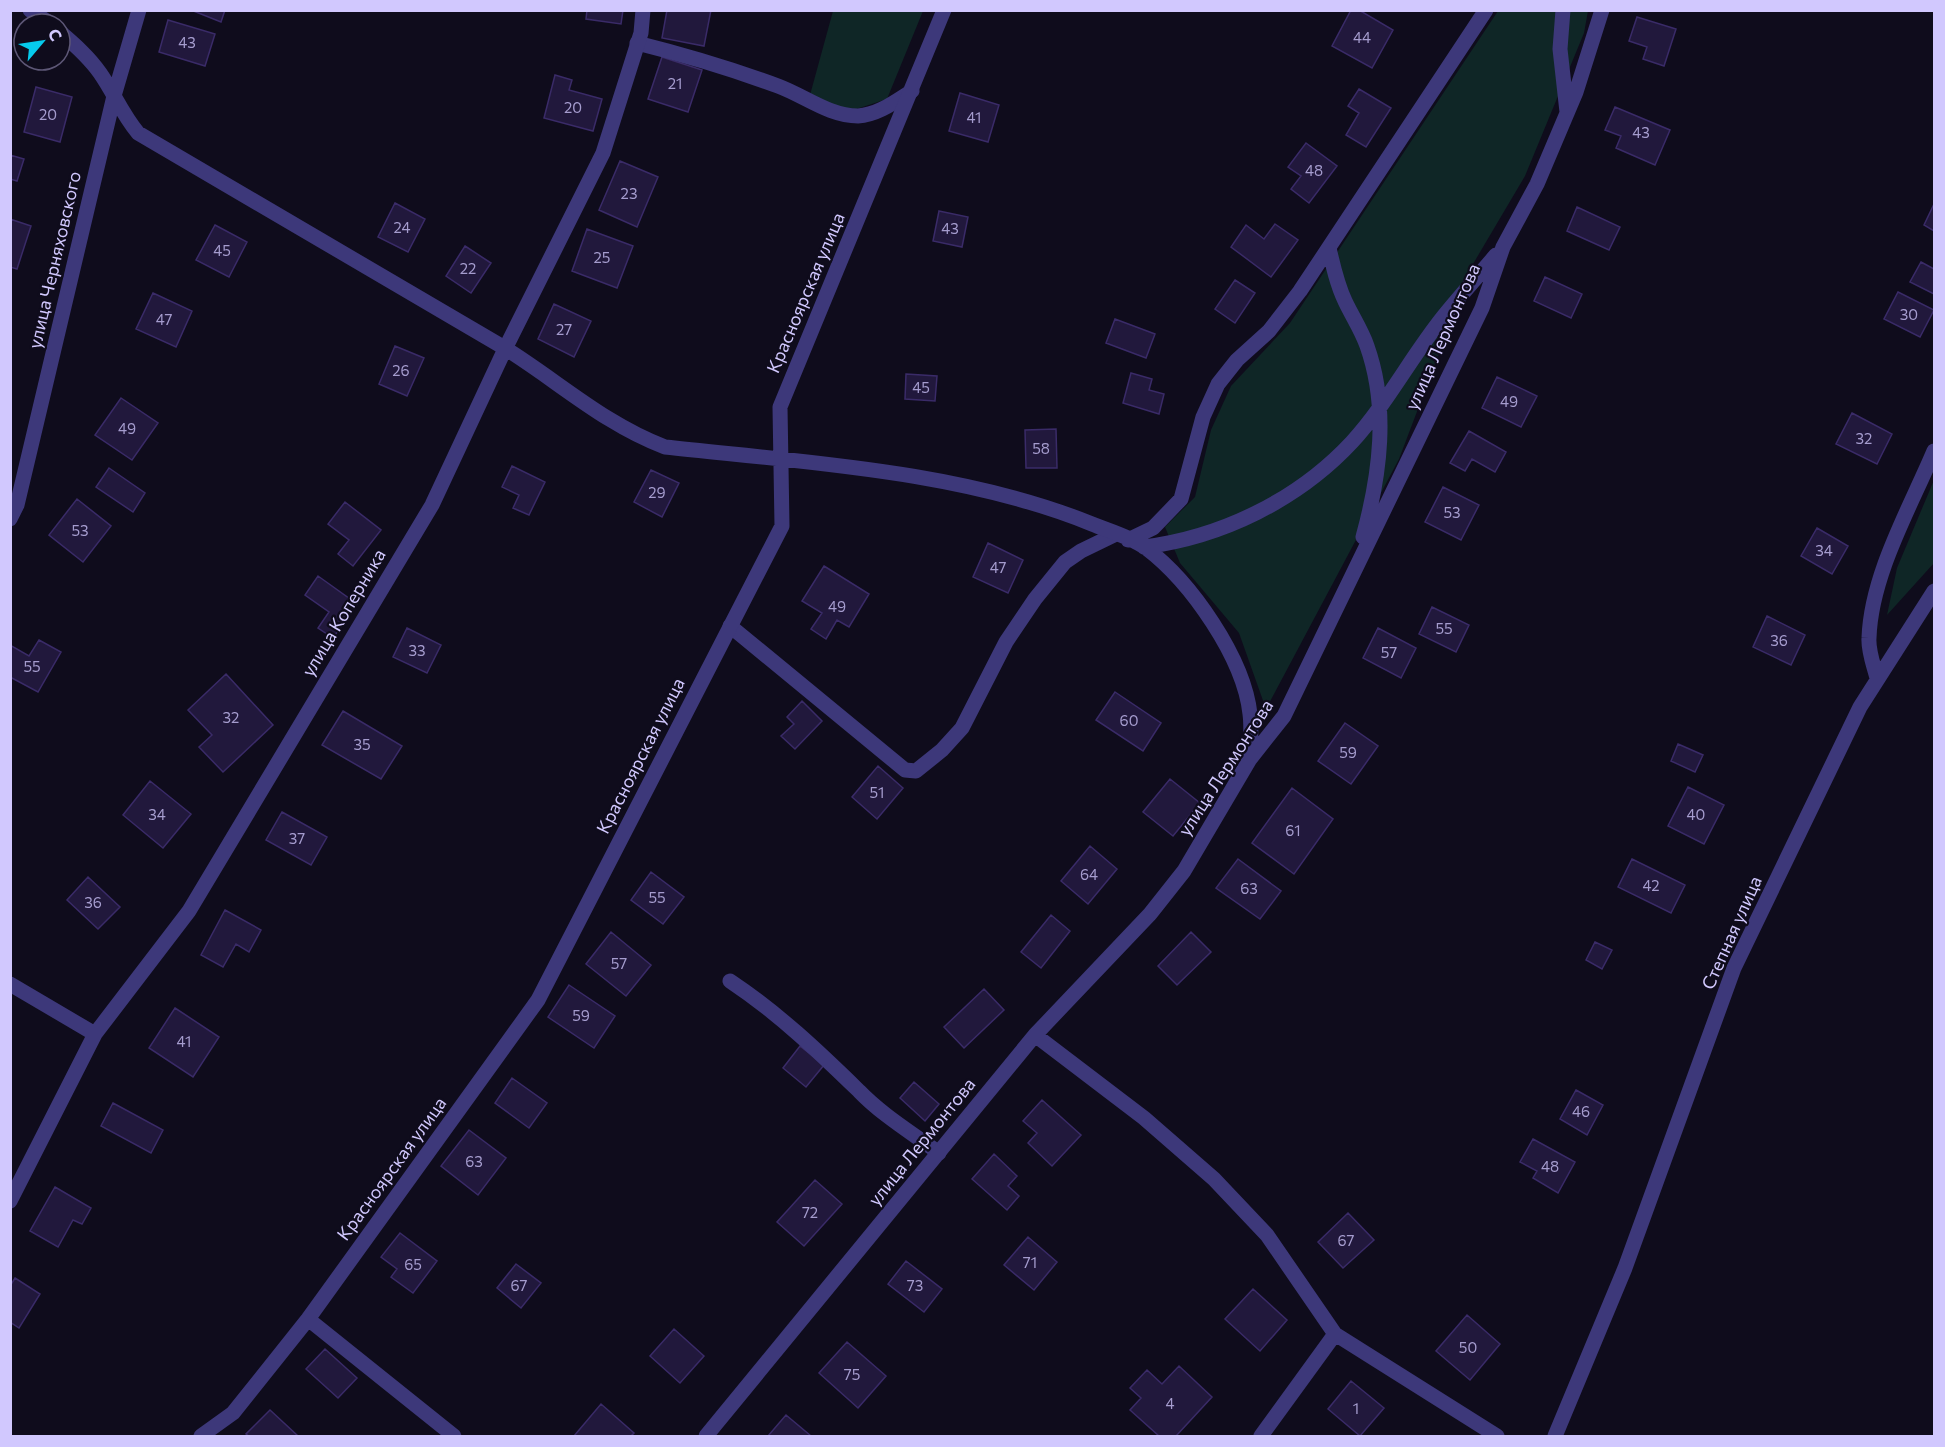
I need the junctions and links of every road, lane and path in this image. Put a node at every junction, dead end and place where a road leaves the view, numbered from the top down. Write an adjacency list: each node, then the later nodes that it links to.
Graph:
1 (139, 10): 10 (street, улица Черняховского)
2 (643, 10): 7 (street, улица Коперника)
3 (944, 10): 9 (street, Красноярская улица)
4 (1486, 10): 13 (street)
5 (1563, 10): 11 (street)
6 (1602, 10): 11 (street, улица Лермонтова)
7 (637, 43): 9 (street); 14 (street, улица Коперника)
8 (72, 44): 10 (street)
9 (912, 91): 17 (street, Красноярская улица)
10 (114, 96): 14 (street); 18 (street, улица Черняховского)
11 (1567, 112): 12 (street, улица Лермонтова)
12 (1503, 247): 15 (street); 21 (street, улица Лермонтова)
13 (1329, 248): 15 (street); 19 (street)
14 (505, 349): 17 (street); 28 (street, улица Коперника)
15 (1380, 406): 20 (street); 21 (street)
16 (1935, 451): 24 (street)
17 (779, 460): 19 (street); 23 (street, Красноярская улица)
18 (10, 519)
19 (1122, 537): 20 (street); 23 (street)
20 (1144, 547): 25 (street)
21 (1354, 571): 25 (street, улица Лермонтова)
22 (1935, 591): 24 (street, Степная улица)
23 (730, 626): 32 (street, Красноярская улица)
24 (1877, 678): 39 (street, Степная улица)
25 (1250, 759): 29 (street, улица Лермонтова)
26 (730, 981): 30 (street)
27 (10, 984): 28 (street)
28 (95, 1034): 31 (street, улица Коперника)
29 (1035, 1035): 30 (street, улица Лермонтова); 33 (street)
30 (939, 1153): 36 (street, улица Лермонтова)
31 (10, 1201)
32 (308, 1319): 34 (street, Красноярская улица); 35 (street)
33 (1335, 1334): 37 (street); 38 (street)
34 (201, 1437)
35 (454, 1437)
36 (706, 1437)
37 (1261, 1437)
38 (1497, 1437)
39 (1555, 1437)

